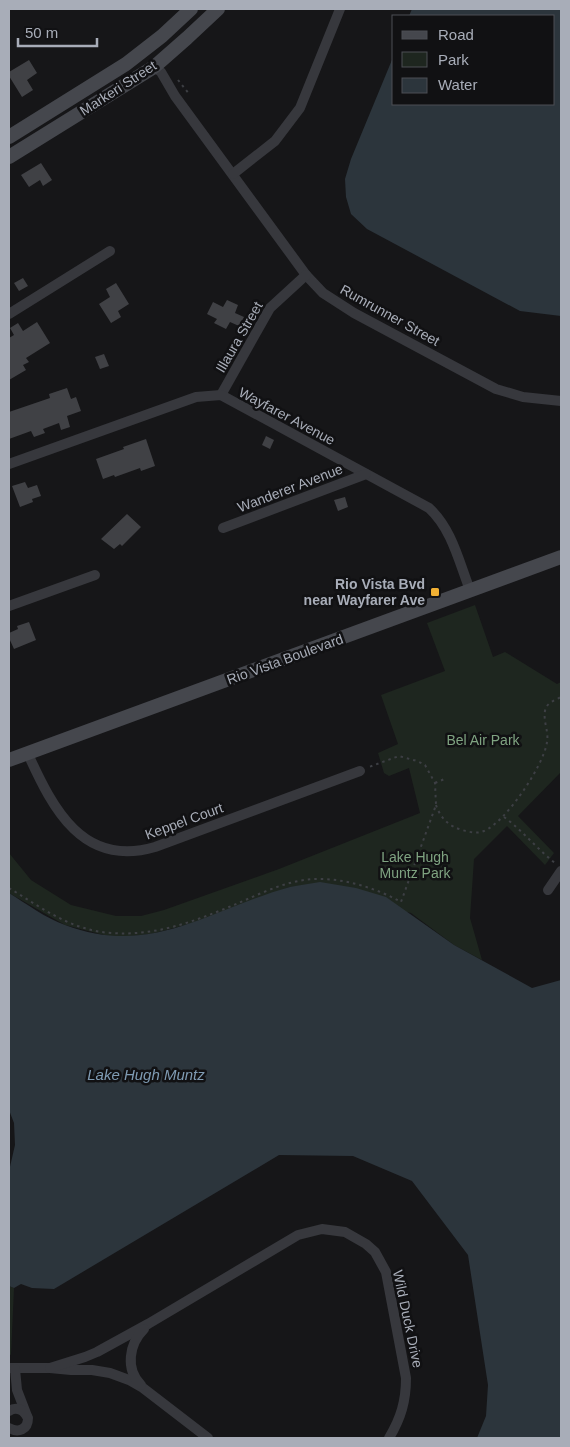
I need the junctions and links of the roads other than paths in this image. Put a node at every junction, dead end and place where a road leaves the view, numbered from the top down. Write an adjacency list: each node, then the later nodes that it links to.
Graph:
1 (192, 9): 4 (street, Markeri Street)
2 (218, 9): 5 (street, Markeri Street)
3 (340, 9): 8 (street)
4 (143, 51): 5 (street, Rumrunner Street); 6 (street, Markeri Street)
5 (154, 67): 7 (street, Markeri Street); 8 (street, Rumrunner Street)
6 (9, 137)
7 (9, 157)
8 (233, 174): 10 (street, Rumrunner Street)
9 (110, 251): 11 (street)
10 (306, 274): 12 (street, Illaura Street); 13 (street, Rumrunner Street)
11 (9, 314)
12 (221, 395): 14 (street, Wayfarer Avenue); 15 (street, Wayfarer Avenue)
13 (561, 401)
14 (9, 464)
15 (366, 474): 16 (street, Wanderer Avenue); 19 (street, Wayfarer Avenue)
16 (223, 528)
17 (561, 557): 19 (street, Rio Vista Boulevard)
18 (96, 575): 20 (street)
19 (470, 590): 21 (street, Rio Vista Boulevard)
20 (9, 606)
21 (28, 754): 22 (street, Rio Vista Boulevard); 23 (street, Keppel Court)
22 (9, 760)
23 (360, 771)
24 (561, 869): 25 (street)
25 (548, 890)
26 (148, 1324): 27 (street, Wild Duck Drive); 29 (street, Wild Duck Drive); 36 (street, Wild Duck Drive)
27 (50, 1368): 28 (street, Wild Duck Drive); 29 (street, Wild Duck Drive)
28 (12, 1369): 30 (street)
29 (143, 1388): 35 (street, Wild Duck Drive)
30 (16, 1390): 31 (street); 33 (street)
31 (9, 1407)
32 (9, 1411): 33 (street)
33 (28, 1418): 34 (street)
34 (9, 1428)
35 (208, 1438)
36 (389, 1438)

